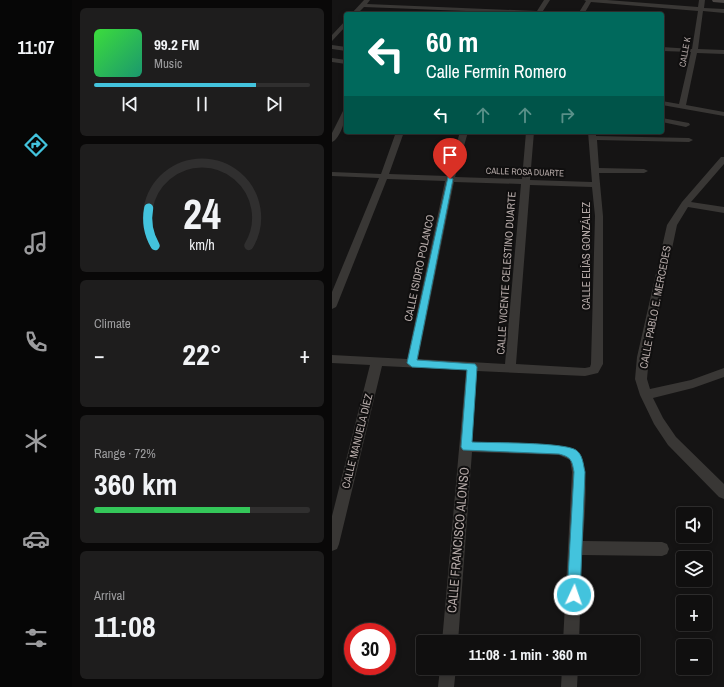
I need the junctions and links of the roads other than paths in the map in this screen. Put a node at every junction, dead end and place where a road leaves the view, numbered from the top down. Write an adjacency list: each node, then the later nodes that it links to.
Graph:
1 (368, 0): 8 (street)
2 (547, 0): 14 (street)
3 (588, 0): 9 (street); 15 (street)
4 (664, 0): 9 (street)
5 (702, 0): 10 (street, CALLE K)
6 (716, 0): 7 (street)
7 (724, 1)
8 (362, 5): 12 (street); 13 (street)
9 (662, 6): 10 (street); 16 (street)
10 (700, 9): 11 (street); 24 (street, CALLE K)
11 (724, 11)
12 (356, 12)
13 (450, 12)
14 (539, 12)
15 (582, 12)
16 (661, 12)
17 (344, 24): 18 (street)
18 (337, 32): 19 (street); 20 (street)
19 (344, 33)
20 (332, 39)
21 (332, 47): 22 (street)
22 (344, 49)
23 (664, 49): 24 (street)
24 (695, 50): 25 (street); 29 (street, CALLE K)
25 (724, 52)
26 (332, 60): 27 (street)
27 (344, 62)
28 (664, 103): 29 (street)
29 (682, 106): 30 (street)
30 (724, 114)
31 (344, 117): 38 (street)
32 (664, 120): 33 (street)
33 (686, 125)
34 (399, 134): 44 (street)
35 (463, 134): 45 (street, CALLE ISIDRO POLANCO)
36 (530, 134): 46 (street, CALLE VICENTE CELESTINO DUARTE)
37 (592, 135): 39 (street); 41 (street, CALLE ELÍAS GONZÁLEZ)
38 (332, 140)
39 (689, 140)
40 (724, 158): 48 (street, CALLE PABLO E. MERCEDES)
41 (595, 170): 42 (street); 47 (street, CALLE ELÍAS GONZÁLEZ)
42 (644, 171)
43 (332, 174): 44 (street, CALLE ROSA DUARTE)
44 (384, 176): 45 (street, CALLE ROSA DUARTE); 50 (street)
45 (450, 179): 46 (street, CALLE ROSA DUARTE); 53 (street, CALLE ISIDRO POLANCO)
46 (525, 182): 47 (street, CALLE ROSA DUARTE); 55 (street, CALLE VICENTE CELESTINO DUARTE)
47 (596, 185): 55 (street, CALLE ELÍAS GONZÁLEZ)
48 (685, 204): 49 (street); 57 (street, CALLE PABLO E. MERCEDES)
49 (724, 210)
50 (332, 305)
51 (332, 359): 52 (street)
52 (377, 361): 53 (street); 60 (street, CALLE MANUELA DÍEZ)
53 (412, 363): 54 (street)
54 (472, 367): 55 (street); 58 (street, CALLE FRANCISCO ALONSO)
55 (510, 368)
56 (724, 372): 57 (street)
57 (646, 395): 59 (street, CALLE PABLO E. MERCEDES)
58 (466, 447): 61 (street); 63 (street, CALLE FRANCISCO ALONSO)
59 (724, 493)
60 (332, 544)
61 (576, 548): 62 (street); 64 (street)
62 (662, 549)
63 (451, 635)
64 (571, 635)
65 (447, 675): 67 (street)
66 (570, 675): 68 (street)
67 (446, 687)
68 (569, 687)

